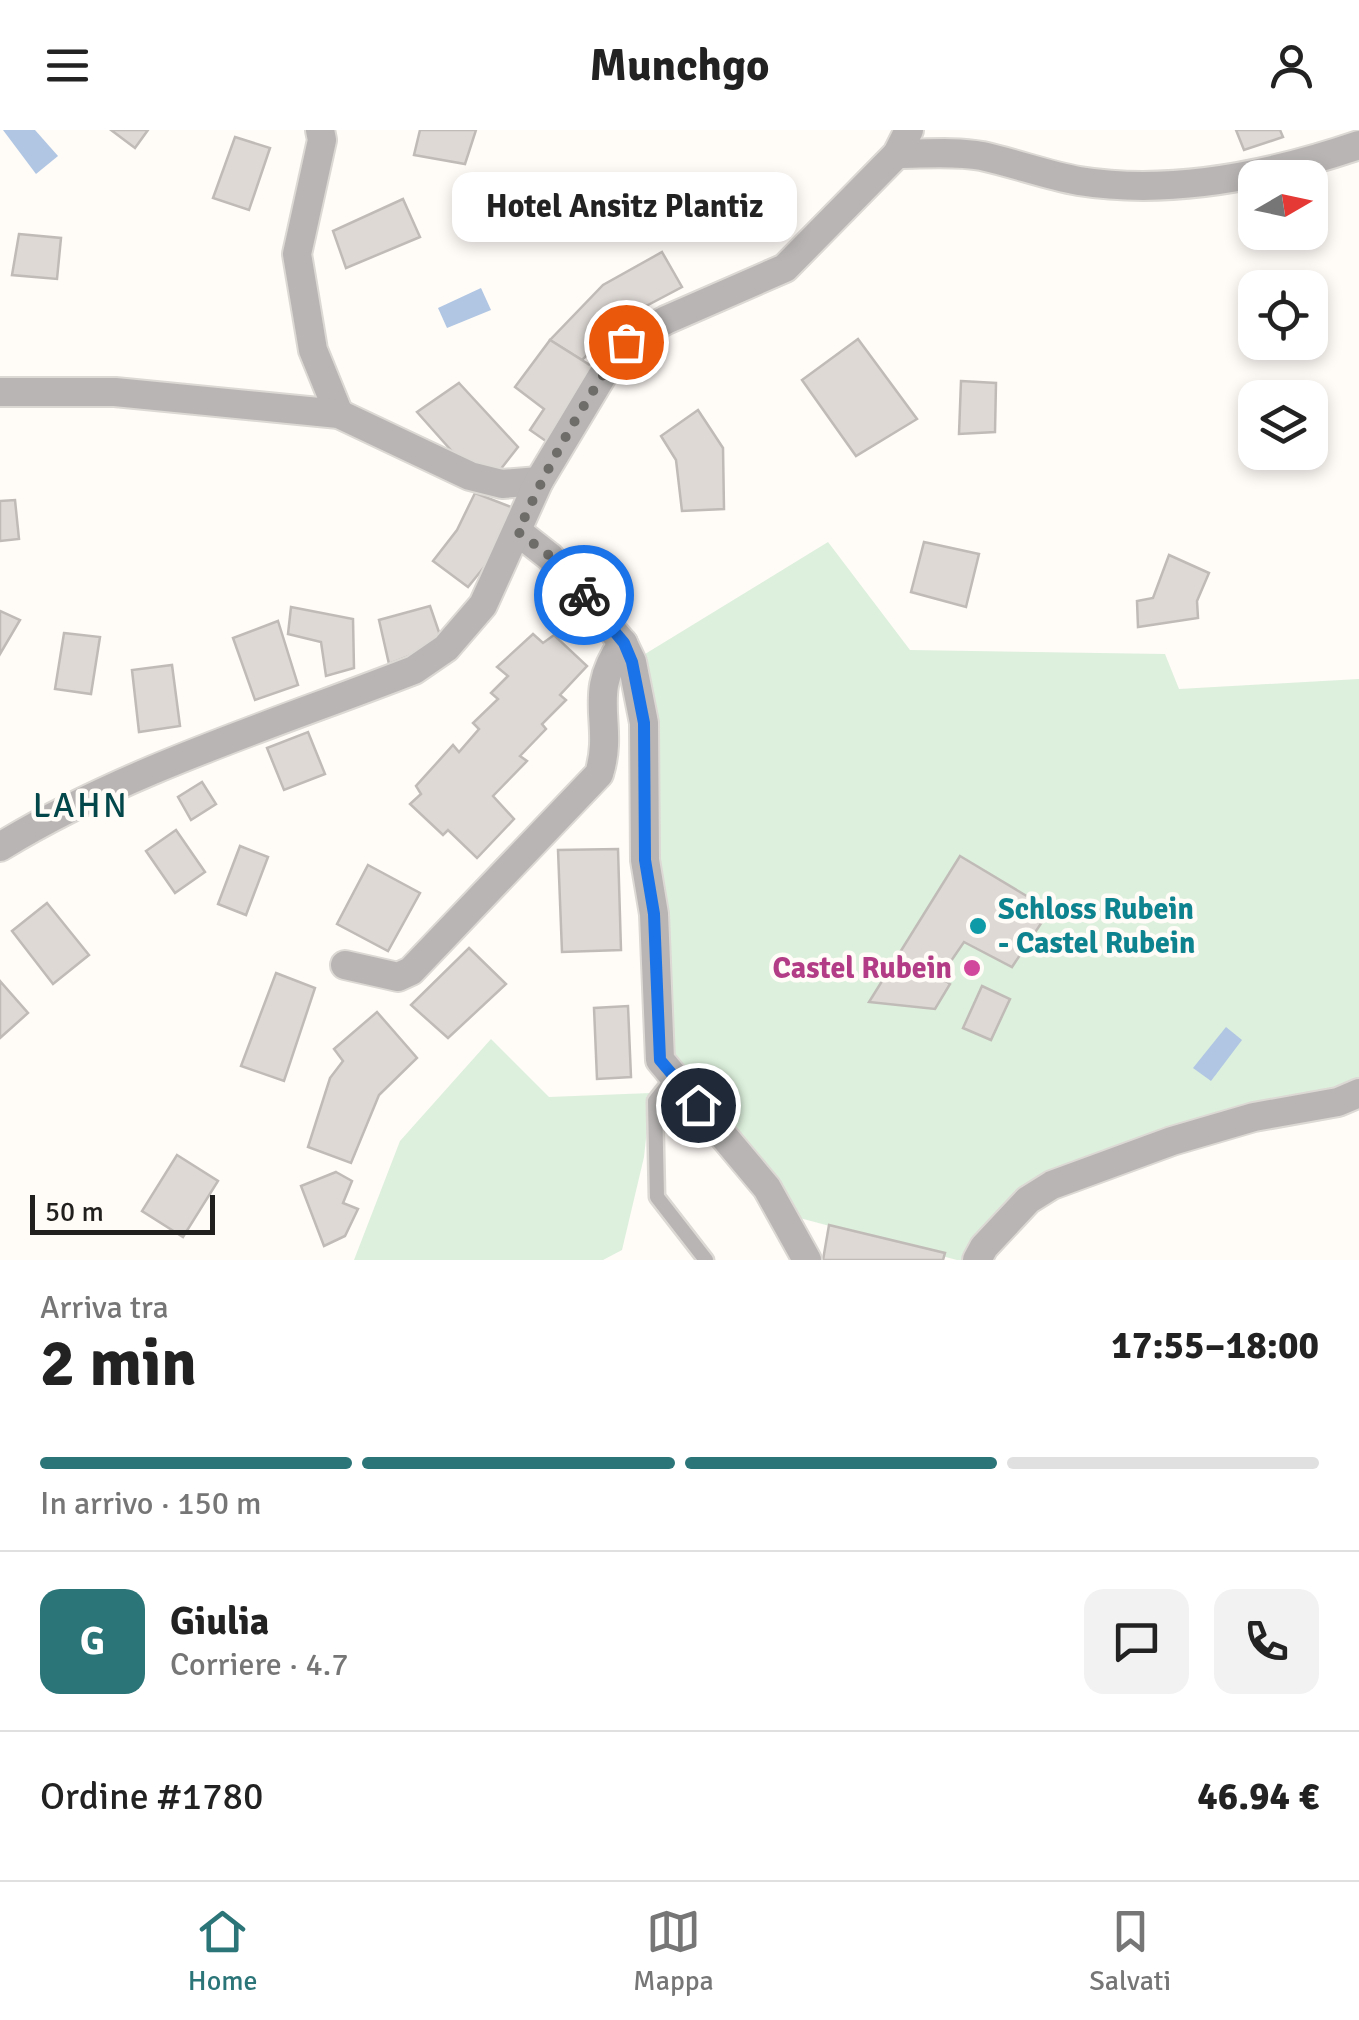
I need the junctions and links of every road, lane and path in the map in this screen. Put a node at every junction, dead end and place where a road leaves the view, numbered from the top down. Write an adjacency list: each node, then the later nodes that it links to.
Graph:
1 (320, 130): 5 (street)
2 (903, 142): 3 (street); 6 (street)
3 (1359, 145)
4 (0, 392): 5 (street)
5 (339, 414): 6 (street)
6 (539, 481): 7 (street)
7 (518, 532): 8 (street); 9 (street)
8 (624, 643): 10 (street); 11 (street)
9 (0, 847)
10 (344, 965)
11 (674, 1078): 13 (lane); 14 (street)
12 (1359, 1093): 15 (street)
13 (706, 1260)
14 (807, 1260)
15 (977, 1260)

